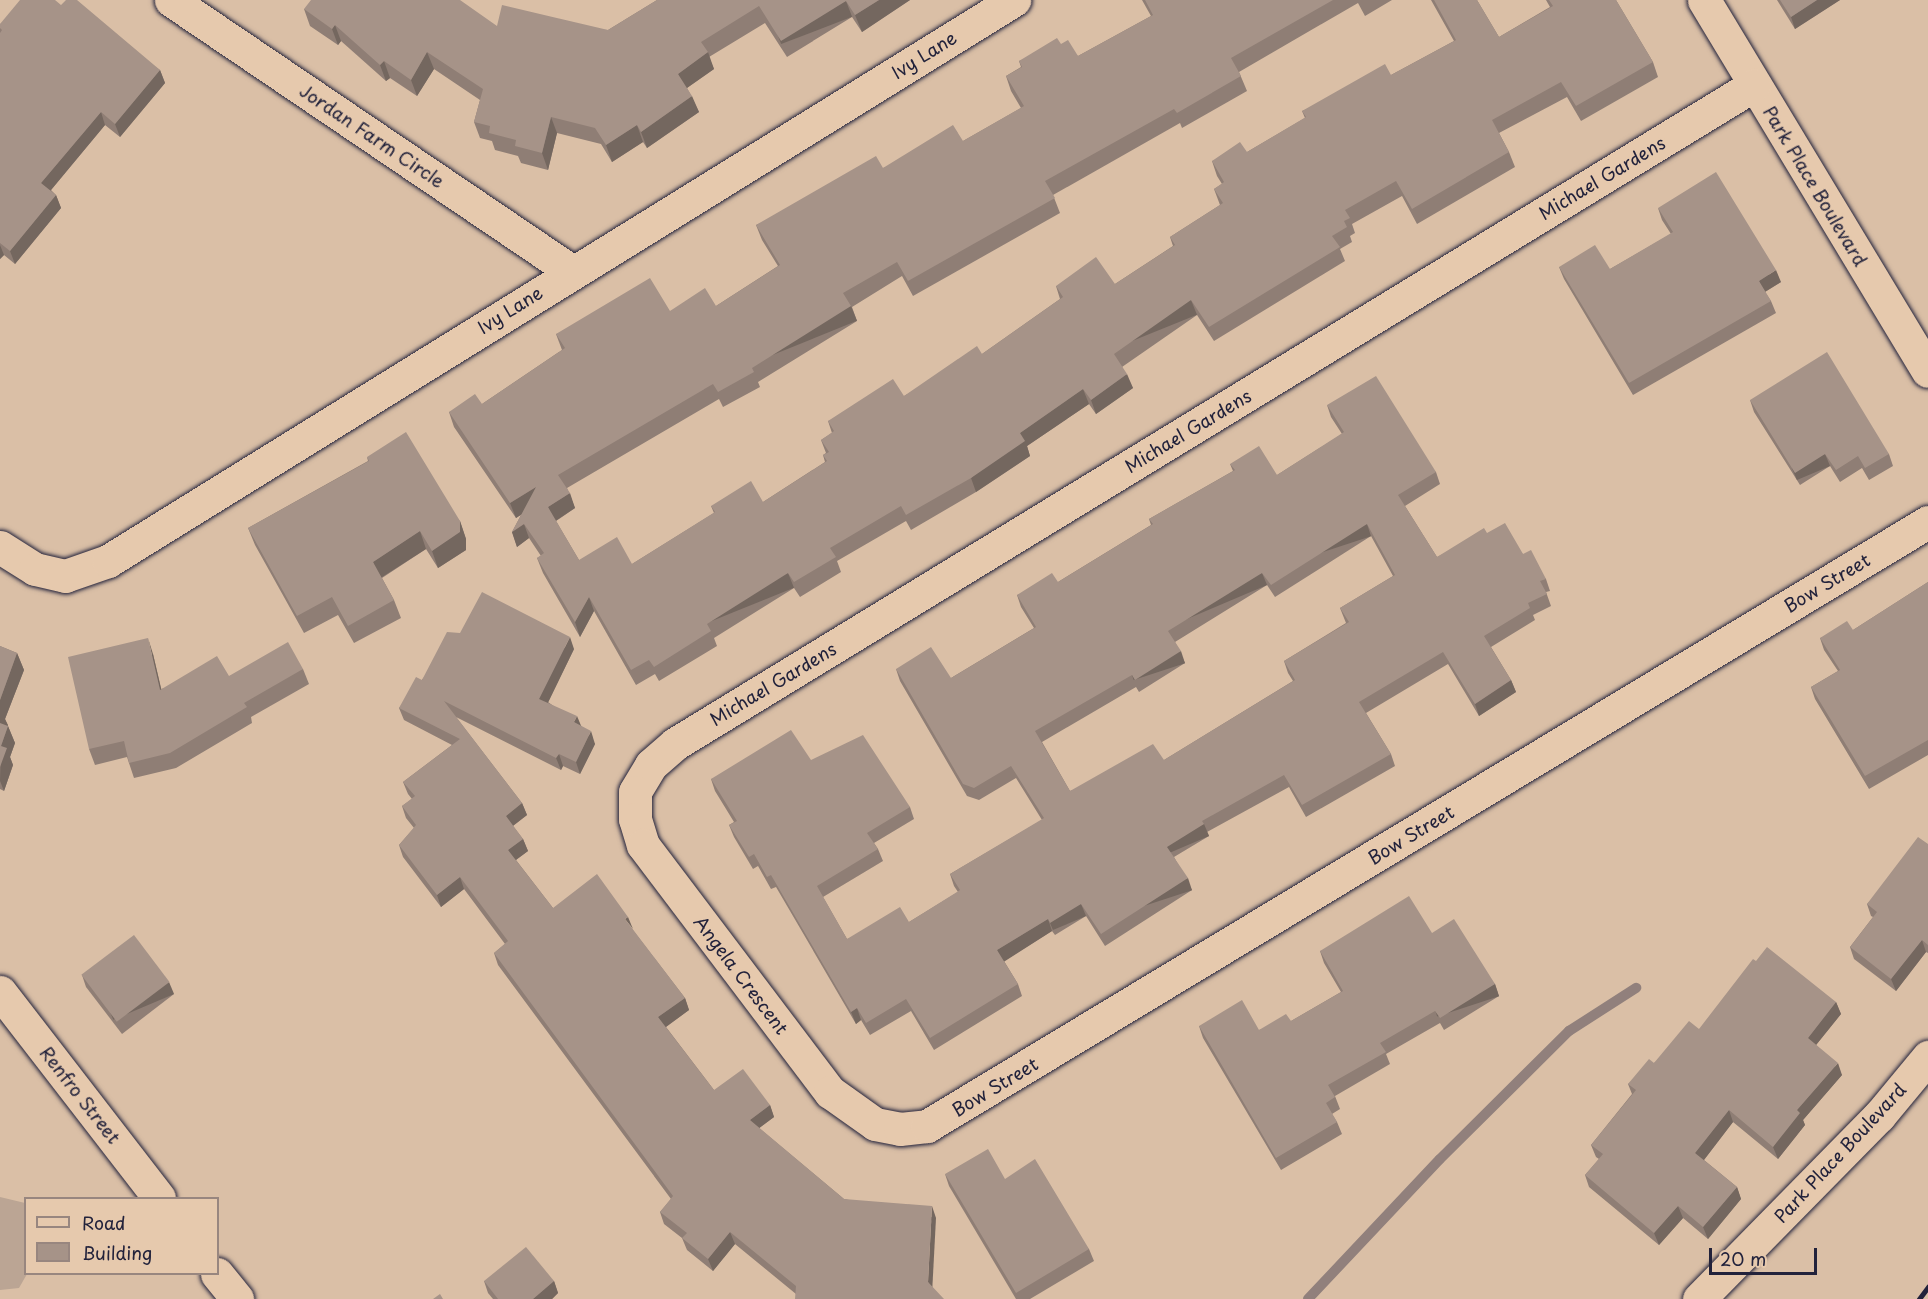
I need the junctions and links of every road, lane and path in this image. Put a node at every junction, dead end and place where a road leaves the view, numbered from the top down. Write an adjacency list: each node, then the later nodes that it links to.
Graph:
1 (171, 0): 5 (street, Jordan Farm Circle)
2 (1014, 0): 5 (street, Ivy Lane)
3 (1704, 0): 4 (street, Park Place Boulevard)
4 (1754, 85): 6 (street, Park Place Boulevard); 9 (street, Michael Gardens)
5 (572, 272): 8 (street, Ivy Lane)
6 (1928, 370)
7 (1928, 522): 12 (street, Bow Street)
8 (0, 547)
9 (635, 792): 12 (street, Angela Crescent)
10 (0, 992): 13 (street, Renfro Street)
11 (1928, 1057): 16 (street, Park Place Boulevard)
12 (888, 1129)
13 (158, 1197)
14 (218, 1275): 15 (street)
15 (237, 1299)
16 (1699, 1299)

